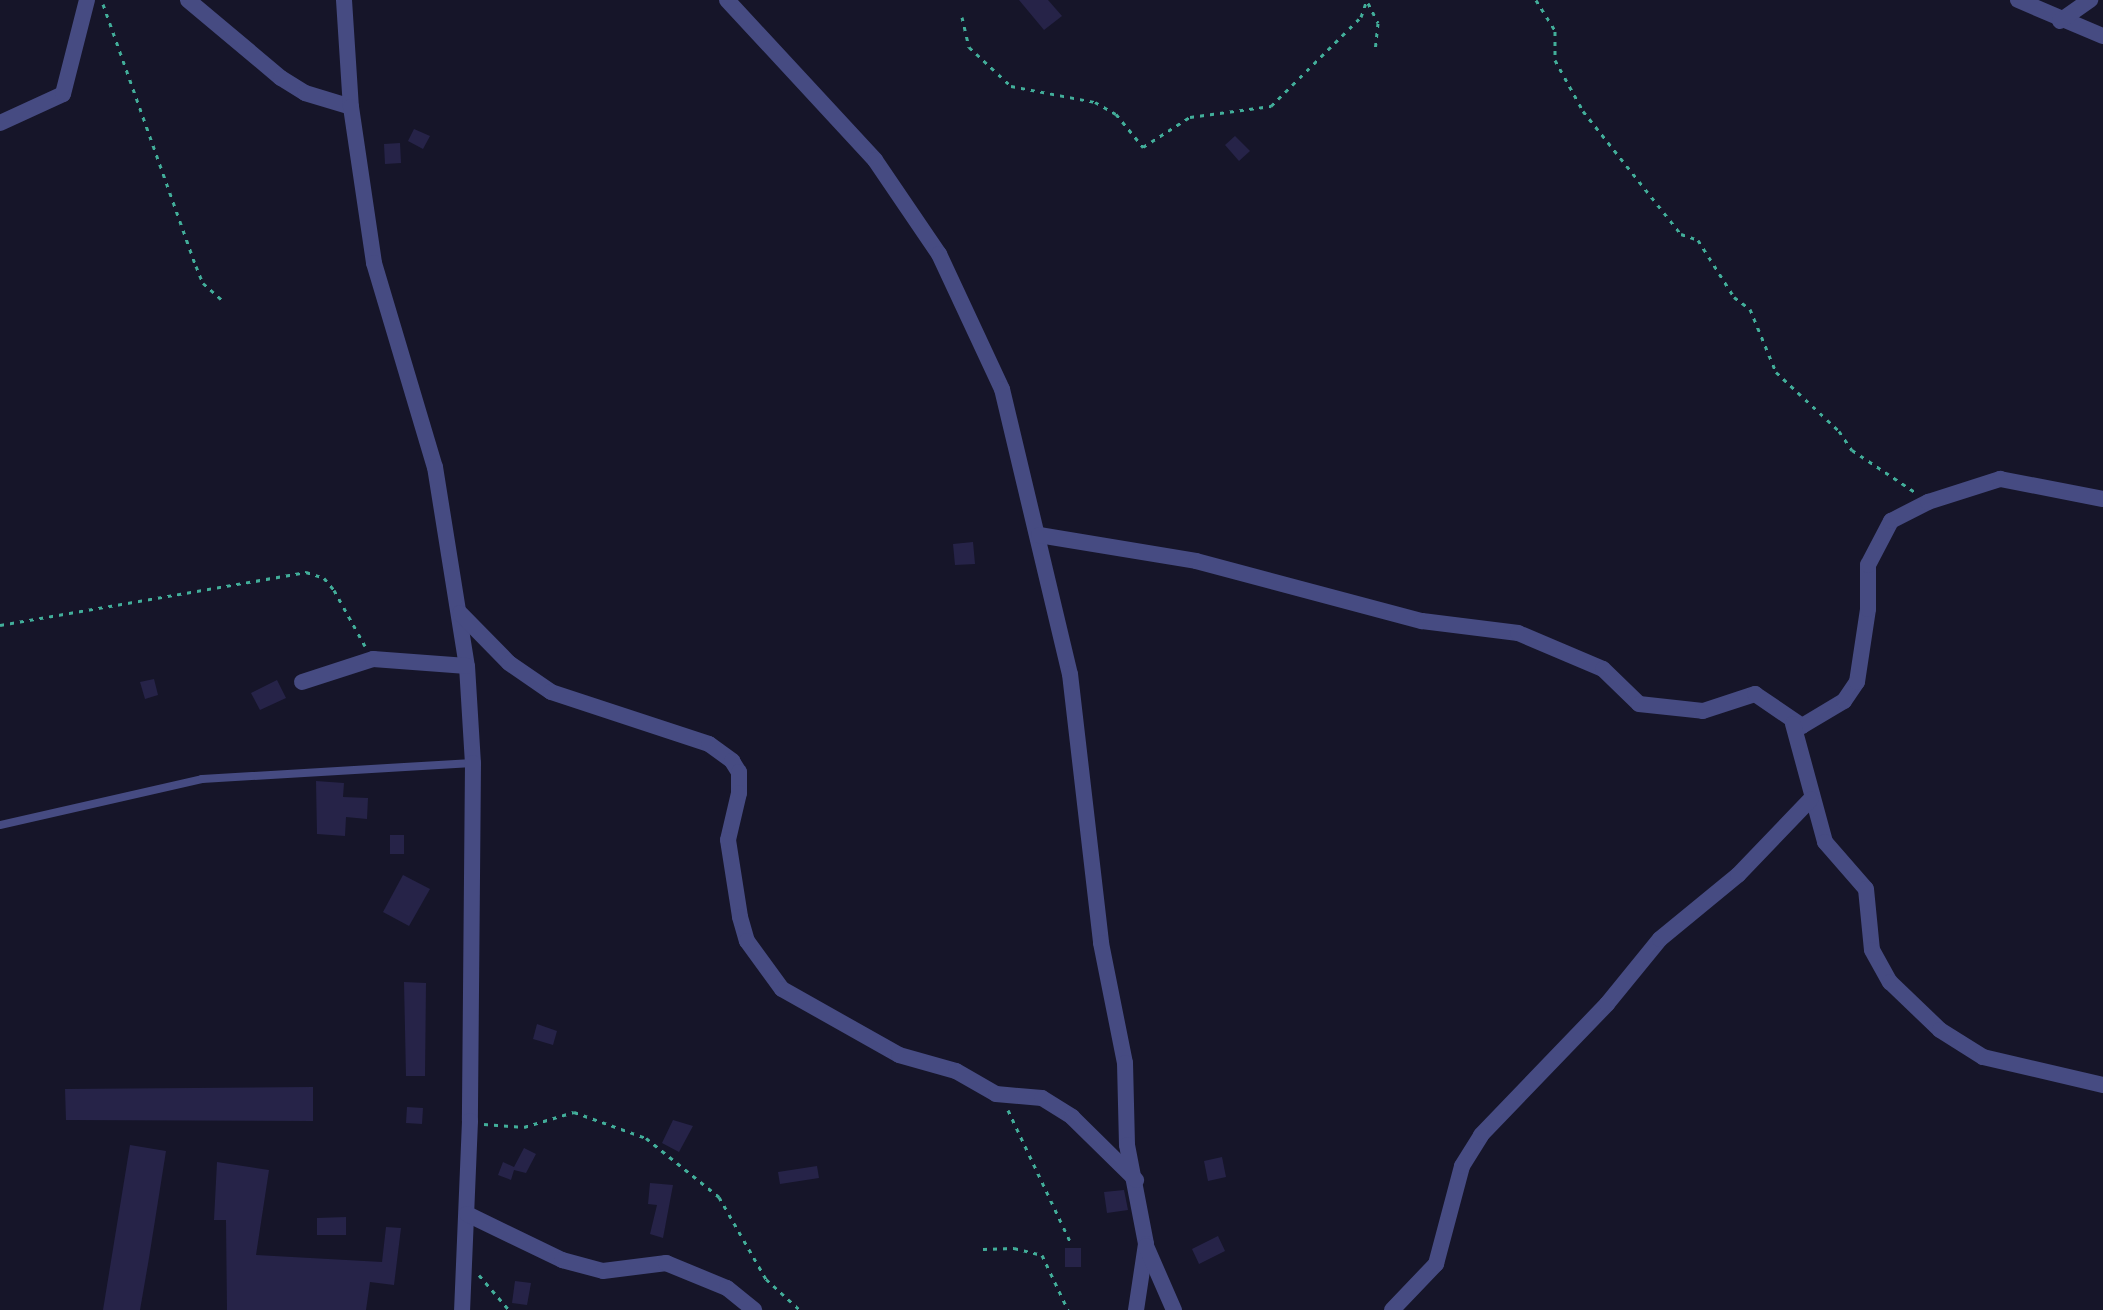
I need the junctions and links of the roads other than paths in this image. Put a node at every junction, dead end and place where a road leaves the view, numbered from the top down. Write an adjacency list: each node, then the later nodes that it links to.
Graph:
1 (87, 0): 10 (street)
2 (188, 0): 9 (street)
3 (344, 0): 9 (street)
4 (727, 0): 12 (street)
5 (2018, 0): 7 (street)
6 (2090, 0): 7 (street)
7 (2060, 21): 8 (street)
8 (2103, 36)
9 (351, 107): 13 (street)
10 (0, 123)
11 (2103, 499): 16 (street)
12 (1039, 535): 16 (street); 21 (street)
13 (460, 613): 14 (street); 21 (street)
14 (467, 666): 15 (street); 17 (street)
15 (302, 682)
16 (1793, 724): 18 (street)
17 (473, 763): 19 (lane); 22 (street)
18 (1811, 799): 20 (street); 28 (street)
19 (0, 825)
20 (2103, 1085)
21 (1136, 1180): 23 (street)
22 (467, 1214): 24 (street); 25 (street)
23 (1146, 1244): 26 (street); 27 (street)
24 (462, 1310)
25 (754, 1310)
26 (1136, 1310)
27 (1174, 1310)
28 (1392, 1310)

